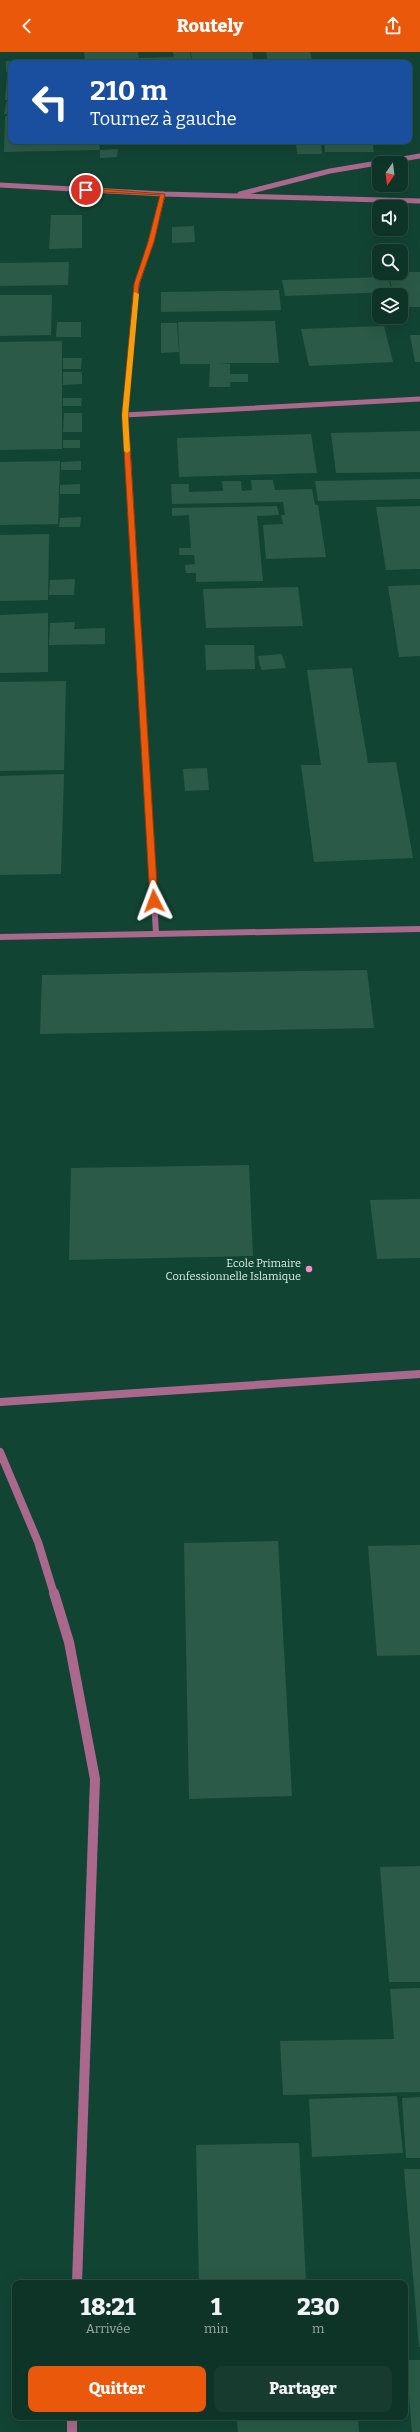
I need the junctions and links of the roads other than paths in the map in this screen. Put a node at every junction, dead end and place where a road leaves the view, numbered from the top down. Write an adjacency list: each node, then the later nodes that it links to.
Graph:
1 (420, 156): 4 (street)
2 (0, 186): 3 (street)
3 (163, 194): 4 (street); 7 (street)
4 (234, 196): 5 (street)
5 (420, 201)
6 (420, 399): 7 (street)
7 (125, 415): 9 (street)
8 (420, 929): 9 (street)
9 (156, 933): 10 (street)
10 (0, 937)
11 (420, 1374): 12 (street)
12 (0, 1402)
13 (0, 1452): 14 (street)
14 (77, 2280)
15 (72, 2420): 16 (street)
16 (72, 2432)

